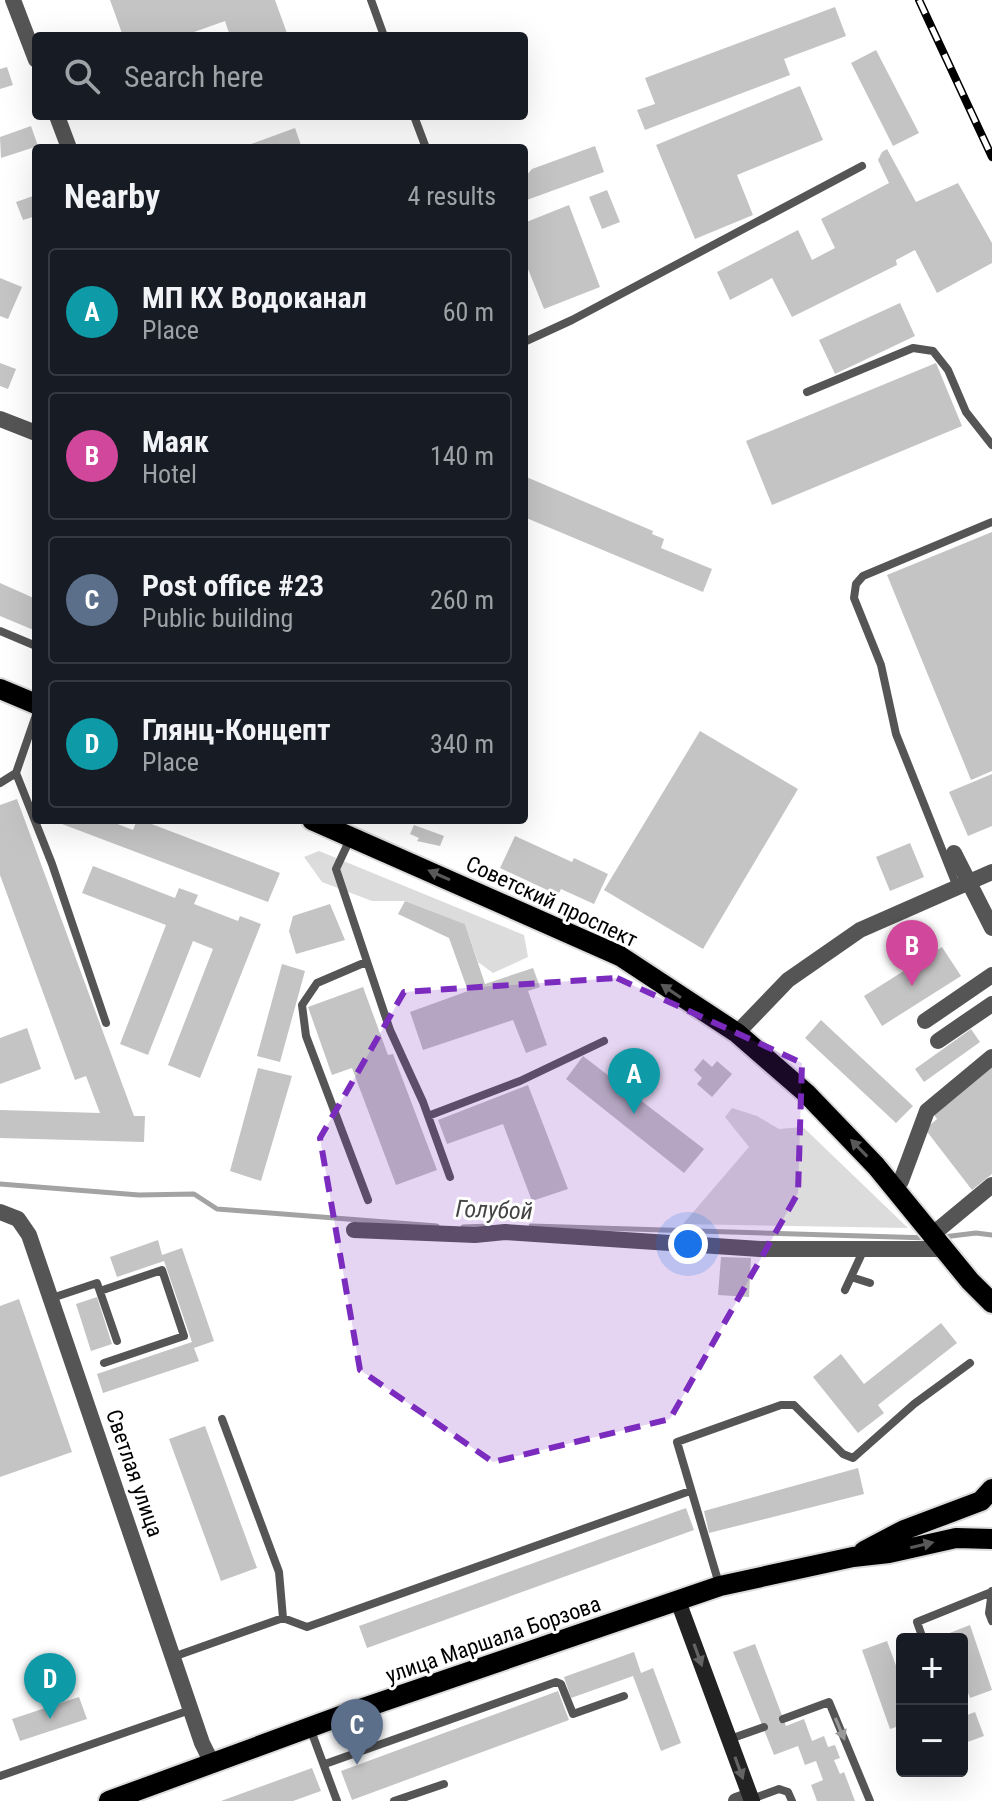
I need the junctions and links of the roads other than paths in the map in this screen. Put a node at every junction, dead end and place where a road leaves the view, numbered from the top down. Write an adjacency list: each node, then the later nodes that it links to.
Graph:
1 (13, 0): 4 (street)
2 (371, 0): 3 (lane)
3 (383, 32)
4 (32, 50)
5 (58, 120): 7 (street)
6 (416, 120): 8 (lane)
7 (68, 144)
8 (424, 144)
9 (862, 166): 10 (lane)
10 (528, 340)
11 (807, 392): 14 (lane)
12 (0, 419): 13 (street)
13 (32, 431)
14 (992, 445)
15 (992, 522): 29 (lane)
16 (0, 631): 17 (lane)
17 (32, 644)
18 (0, 689): 19 (main road)
19 (32, 702)
20 (32, 727): 21 (lane)
21 (16, 773): 22 (lane); 23 (lane)
22 (0, 783)
23 (32, 813)
24 (36, 824): 35 (lane)
25 (322, 824): 26 (main road, Советский проспект)
26 (351, 836): 31 (lane); 36 (main road, Советский проспект, one-way to 26)
27 (954, 853): 29 (street)
28 (992, 872): 29 (street)
29 (963, 884): 30 (street); 36 (street)
30 (992, 928)
31 (366, 962): 40 (lane); 44 (lane)
32 (992, 975): 34 (street)
33 (992, 1004): 38 (street)
34 (925, 1021)
35 (106, 1023)
36 (737, 1033): 42 (main road, Советский проспект, one-way to 36)
37 (604, 1041): 40 (lane)
38 (938, 1041)
39 (992, 1057): 42 (street)
40 (428, 1116): 41 (lane)
41 (450, 1177)
42 (898, 1183): 47 (main road, Советский проспект)
43 (992, 1185): 47 (street)
44 (368, 1200)
45 (0, 1212): 54 (street, Светлая улица)
46 (354, 1230): 48 (street)
47 (936, 1238): 48 (street); 50 (main road, Советский проспект)
48 (864, 1249): 49 (lane)
49 (851, 1277): 51 (lane); 52 (lane)
50 (970, 1281): 55 (main road, Советский проспект); 56 (main road, Советский проспект)
51 (870, 1283)
52 (845, 1290)
53 (100, 1291): 54 (lane); 57 (lane); 58 (lane)
54 (52, 1298): 71 (street, Светлая улица)
55 (992, 1303)
56 (992, 1318)
57 (117, 1341)
58 (104, 1363)
59 (970, 1363): 62 (lane)
60 (222, 1419): 68 (lane)
61 (992, 1489): 64 (main road, улица Маршала Борзова)
62 (690, 1491): 65 (lane); 68 (lane)
63 (992, 1539): 64 (main road, улица Маршала Борзова, one-way to 63)
64 (853, 1557): 65 (main road, улица Маршала Борзова)
65 (720, 1586): 67 (main road, улица Маршала Борзова)
66 (991, 1592): 69 (lane); 70 (lane)
67 (678, 1601): 76 (main road, улица Маршала Борзова); 77 (main road, one-way to 77)
68 (283, 1618): 71 (lane)
69 (992, 1621)
70 (921, 1633)
71 (173, 1657): 73 (street, Светлая улица)
72 (624, 1696): 79 (lane)
73 (191, 1710): 78 (street, Светлая улица); 80 (lane)
74 (783, 1719): 87 (lane, one-way to 87)
75 (764, 1727): 77 (lane)
76 (310, 1728): 78 (main road, улица Маршала Борзова); 79 (lane)
77 (729, 1740): 82 (main road, one-way to 82)
78 (212, 1763): 83 (main road, улица Маршала Борзова)
79 (325, 1764): 84 (lane)
80 (0, 1776)
81 (444, 1784): 85 (lane)
82 (747, 1799): 86 (lane)
83 (109, 1801)
84 (337, 1801)
85 (394, 1801)
86 (792, 1801)
87 (870, 1801)

